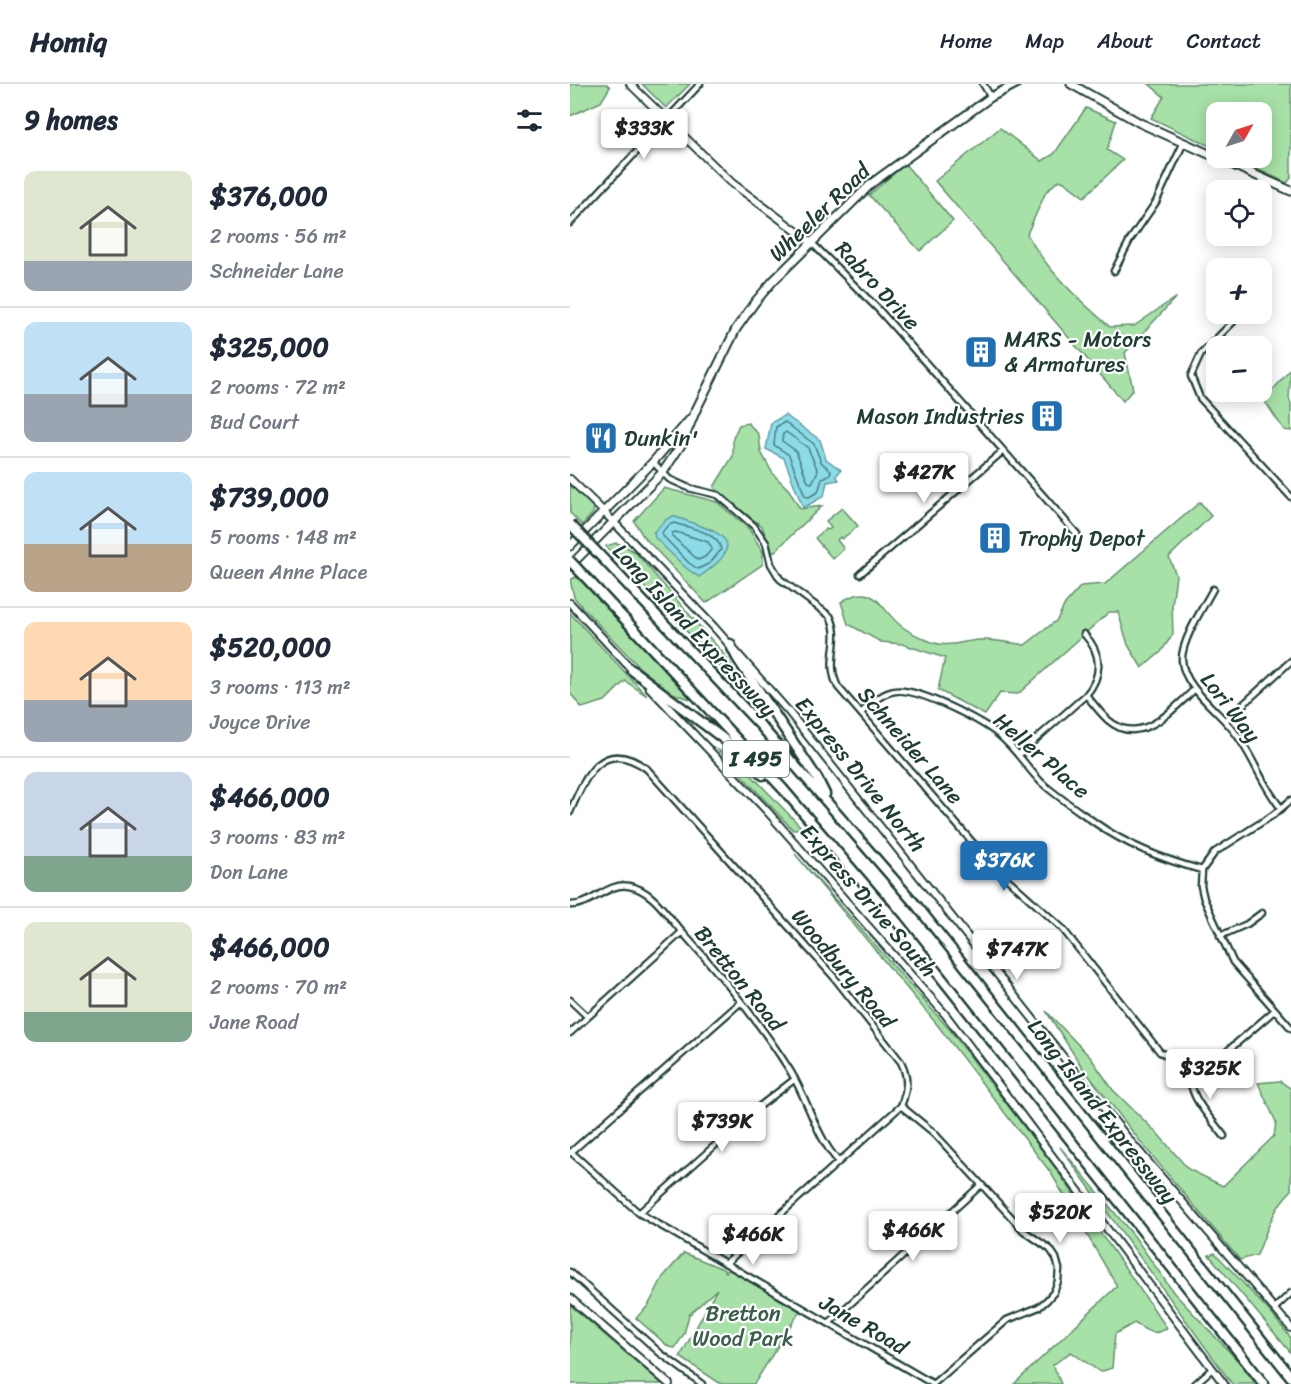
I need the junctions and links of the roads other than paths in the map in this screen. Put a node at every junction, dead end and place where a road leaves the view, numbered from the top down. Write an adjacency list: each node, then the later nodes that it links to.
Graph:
1 (630, 84): 7 (main road, Rabro Drive)
2 (700, 84): 7 (street)
3 (983, 84): 6 (street)
4 (1016, 84): 6 (main road, Wheeler Road)
5 (1071, 84): 8 (main road)
6 (991, 97): 11 (main road, Wheeler Road)
7 (666, 120): 10 (street); 11 (main road, Rabro Drive)
8 (1184, 144): 9 (main road); 12 (street)
9 (1291, 191)
10 (570, 223)
11 (812, 242): 14 (main road, Wheeler Road); 15 (street, Rabro Drive)
12 (1114, 271)
13 (1231, 324): 19 (street)
14 (695, 412): 16 (main road, Wheeler Road); 17 (main road, Wheeler Road)
15 (1003, 451): 23 (street, Rabro Drive); 27 (street)
16 (653, 462): 17 (street); 20 (main road, Wheeler Road)
17 (663, 472): 21 (main road, Wheeler Road); 36 (street, Schneider Lane)
18 (570, 479): 20 (main road, Express Drive North)
19 (1291, 497)
20 (604, 512): 21 (main road, Express Drive North); 24 (main road, Wheeler Road)
21 (614, 523): 26 (main road, Wheeler Road); 31 (main road, Express Drive North)
22 (570, 524): 41 (highway, Long Island Expressway / I 495, bridge)
23 (1077, 534)
24 (570, 546)
25 (570, 561): 39 (highway, Long Island Expressway / I 495, bridge)
26 (570, 566)
27 (860, 574)
28 (1213, 589): 34 (street, Lori Way)
29 (570, 603): 33 (main road, Express Drive South)
30 (1084, 634): 35 (street)
31 (730, 644): 41 (highway); 67 (main road, Express Drive North)
32 (1291, 661): 37 (street)
33 (632, 670): 39 (highway); 70 (main road, Express Drive South)
34 (1195, 689): 35 (street); 37 (street, Lori Way)
35 (1086, 695): 38 (street)
36 (861, 713): 38 (street, Heller Place); 55 (street, Schneider Lane)
37 (1225, 721): 42 (street, Lori Way)
38 (1018, 755): 44 (street, Heller Place)
39 (783, 789): 77 (highway, Long Island Expressway / I 495)
40 (1291, 800): 42 (street)
41 (831, 805): 71 (highway, Long Island Expressway / I 495)
42 (1281, 808): 44 (street)
43 (570, 812): 57 (street, Woodbury Road)
44 (1202, 870): 48 (street)
45 (570, 905): 47 (street, Bretton Road)
46 (1263, 913): 48 (street)
47 (682, 932): 50 (street, Bretton Road); 52 (street)
48 (1220, 936): 51 (street)
49 (570, 1000): 52 (street)
50 (741, 1002): 56 (street, Bretton Road); 59 (street)
51 (1275, 1011): 53 (street); 55 (street)
52 (588, 1017): 54 (street)
53 (1291, 1028)
54 (570, 1033)
55 (1190, 1065): 58 (street)
56 (795, 1079): 60 (street, Bretton Road); 62 (street)
57 (901, 1106): 60 (street); 61 (street)
58 (1224, 1136)
59 (570, 1153): 62 (street, Jane Road)
60 (838, 1161): 63 (street)
61 (981, 1185): 68 (street); 74 (street)
62 (639, 1213): 63 (street, Jane Road)
63 (726, 1263): 68 (street, Jane Road)
64 (570, 1272): 73 (street)
65 (1291, 1293): 67 (street)
66 (570, 1298): 72 (main road)
67 (1275, 1308): 69 (main road, Express Drive North)
68 (829, 1323): 74 (street, Jane Road)
69 (1291, 1328)
70 (1212, 1369): 75 (street); 76 (main road, Express Drive South)
71 (1291, 1377)
72 (669, 1384)
73 (702, 1384)
74 (933, 1384)
75 (1195, 1384)
76 (1224, 1384)
77 (1264, 1384)

